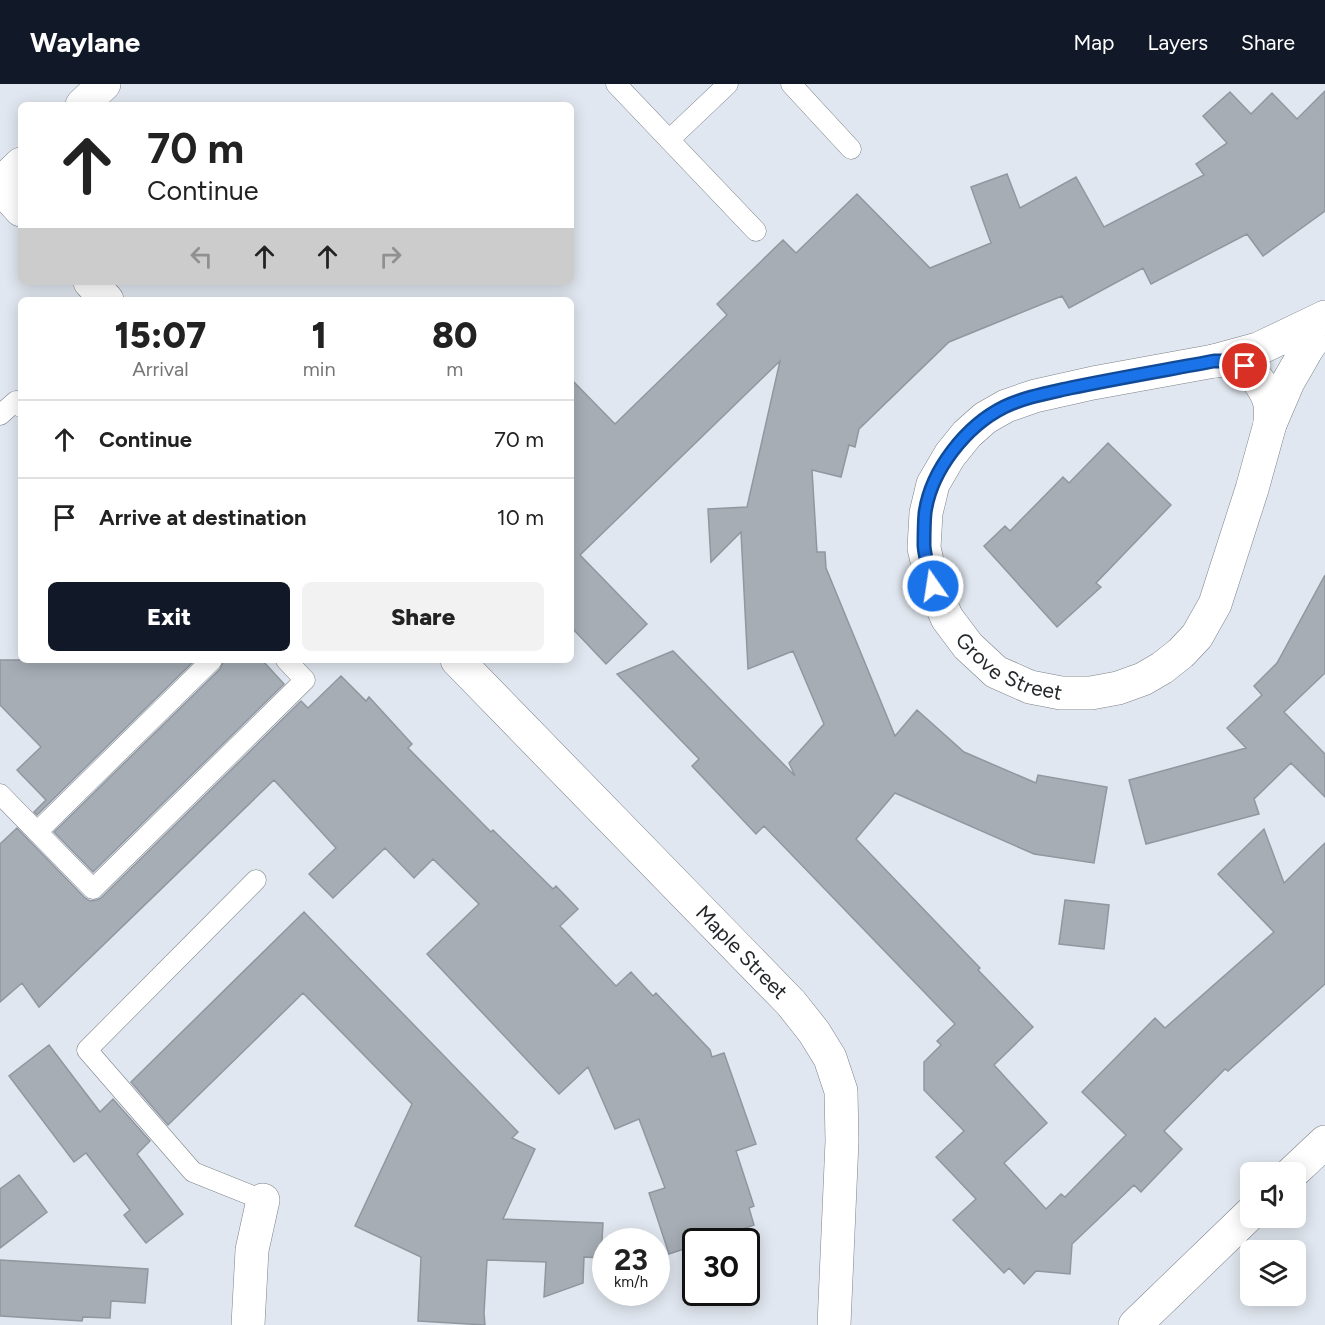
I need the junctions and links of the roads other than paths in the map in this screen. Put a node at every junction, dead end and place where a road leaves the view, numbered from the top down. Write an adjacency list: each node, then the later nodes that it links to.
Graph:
1 (616, 84): 4 (lane)
2 (728, 84): 4 (lane)
3 (791, 84): 5 (lane)
4 (669, 140): 9 (lane)
5 (851, 149)
6 (18, 167): 7 (street)
7 (0, 186): 8 (street)
8 (18, 207)
9 (756, 231)
10 (1325, 317): 12 (street, Grove Street)
11 (1325, 323): 15 (street, Grove Street)
12 (1214, 361): 15 (street); 15 (street, Grove Street)
13 (18, 403): 14 (lane)
14 (0, 415)
15 (1270, 424)
16 (209, 663): 20 (lane)
17 (289, 663): 20 (lane)
18 (460, 663): 27 (street, Maple Street)
19 (0, 794): 20 (lane)
20 (37, 832)
21 (256, 880): 24 (lane)
22 (1325, 1142): 23 (street)
23 (1304, 1162)
24 (263, 1200): 26 (street)
25 (1240, 1224): 28 (street)
26 (248, 1325)
27 (834, 1325)
28 (1135, 1325)

